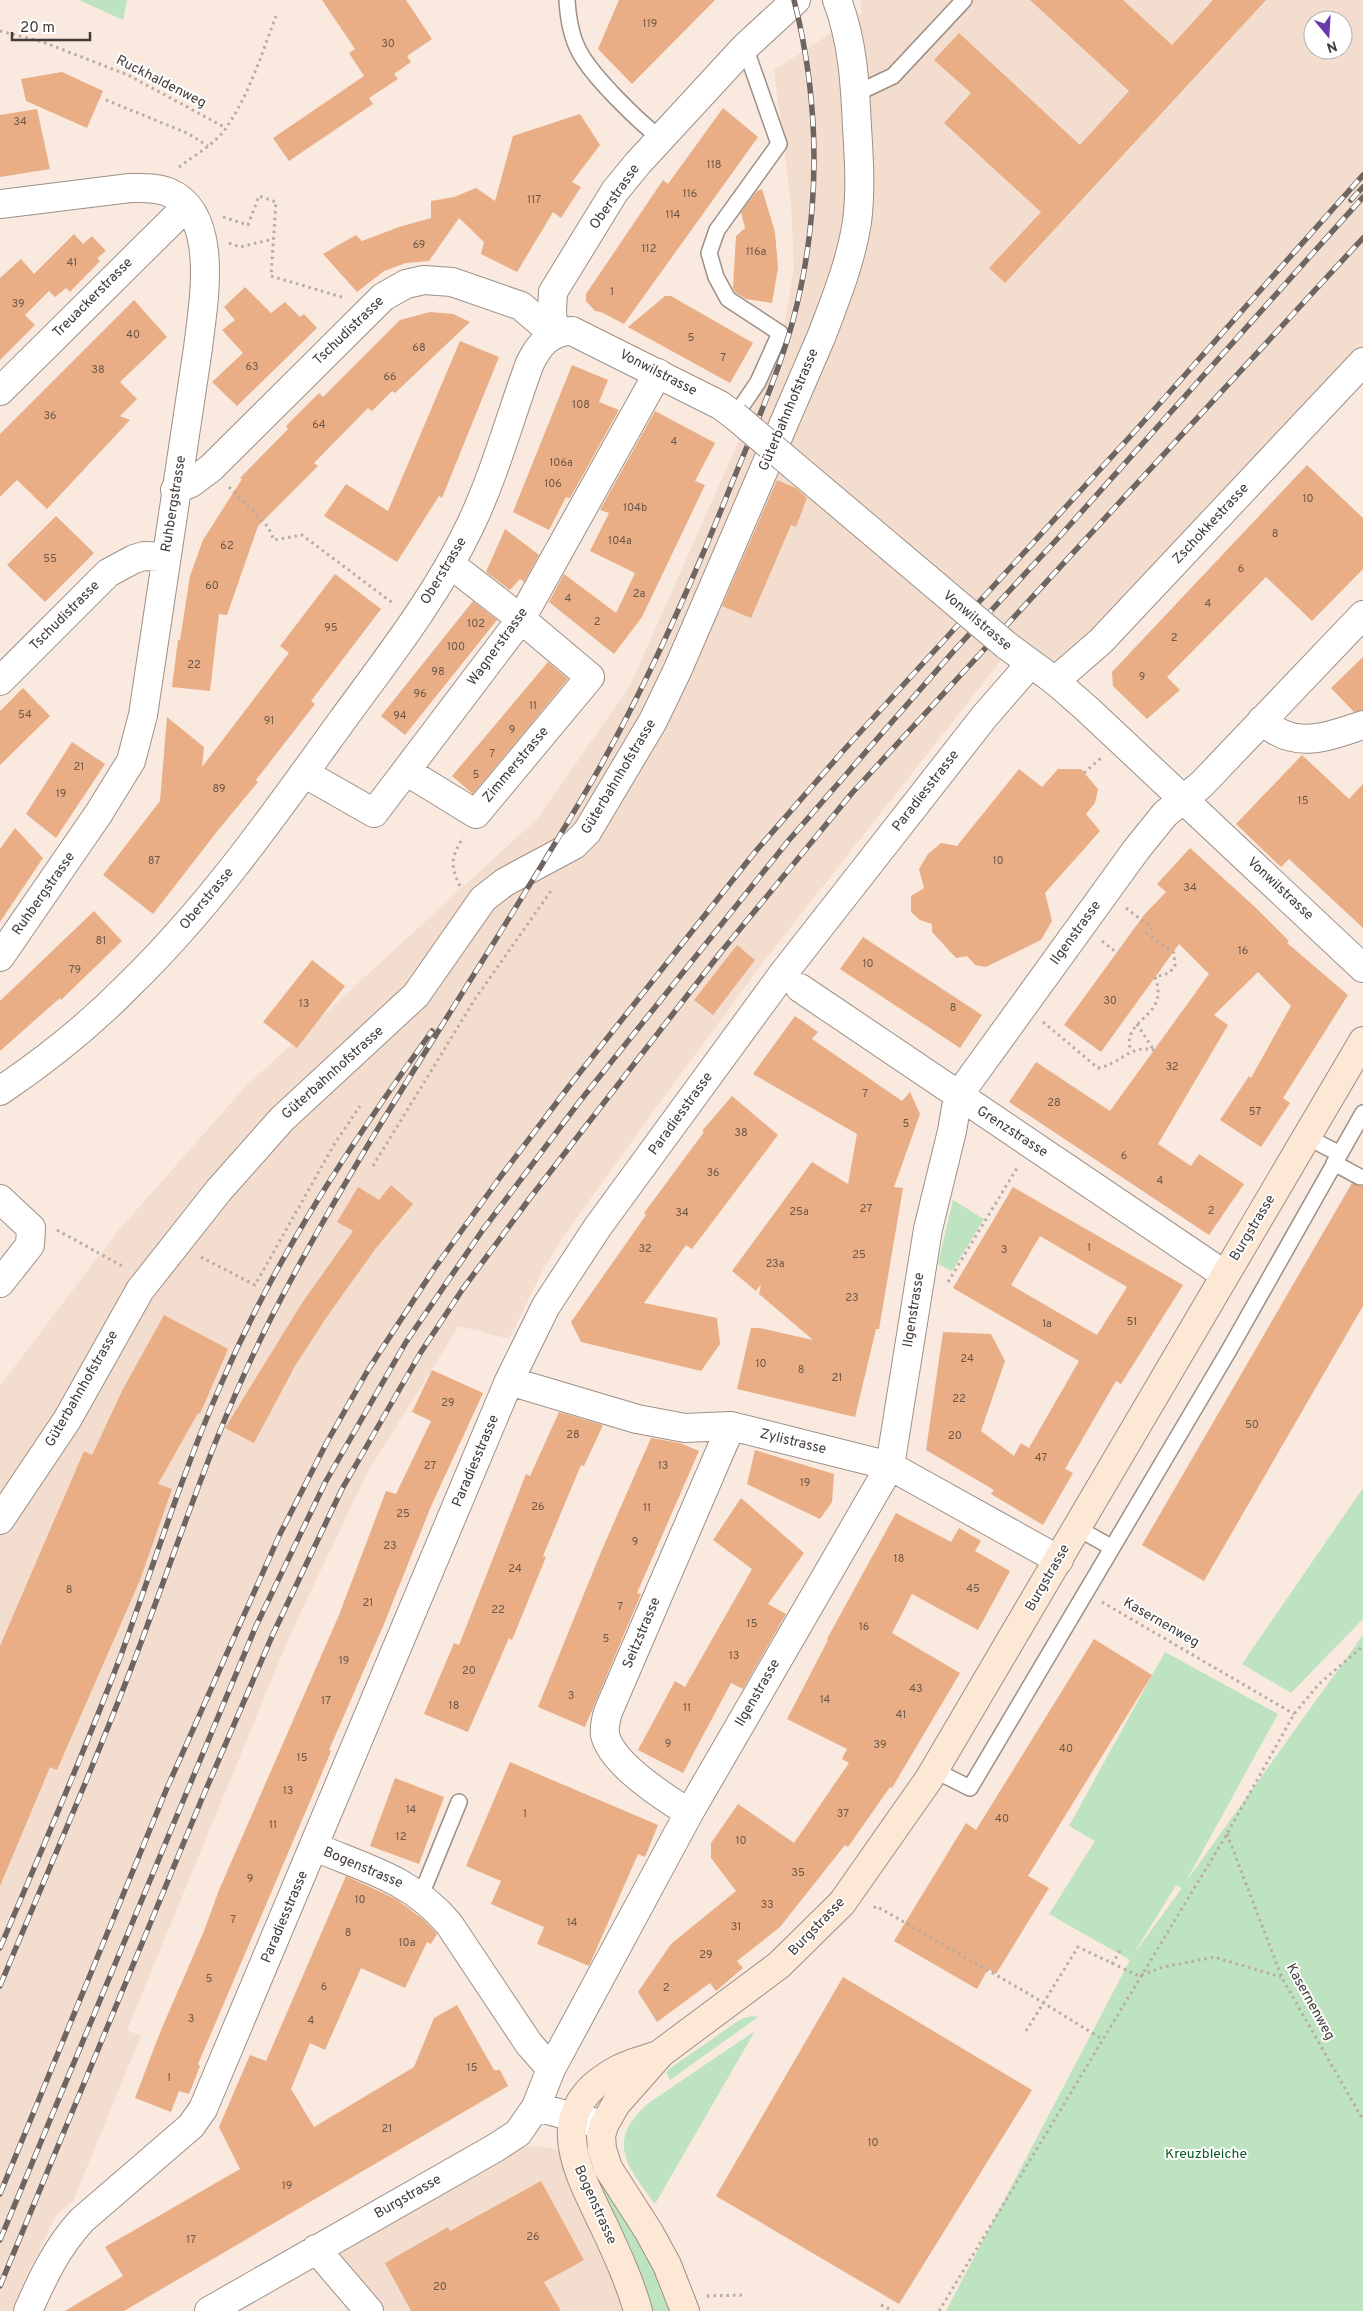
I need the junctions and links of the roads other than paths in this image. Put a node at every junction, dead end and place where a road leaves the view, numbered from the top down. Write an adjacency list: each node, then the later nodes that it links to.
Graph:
1 (567, 0): 7 (lane)
2 (796, 0): 5 (street, Oberstrasse)
3 (837, 0): 6 (street, Güterbahnhofstrasse)
4 (964, 0): 6 (lane)
5 (745, 47): 7 (street, Oberstrasse); 14 (lane)
6 (856, 94): 44 (street, Güterbahnhofstrasse)
7 (660, 138): 10 (street, Oberstrasse)
8 (177, 199): 9 (street); 13 (street, Treuackerstrasse); 15 (street, Ruhbergstrasse)
9 (0, 204)
10 (554, 334): 12 (street, Vonwilstrasse); 15 (street, Tschudistrasse); 17 (street, Oberstrasse)
11 (1363, 362): 22 (street, Zschokkestrasse)
12 (658, 373): 14 (street, Vonwilstrasse); 19 (street, Wagnerstrasse)
13 (0, 391)
14 (735, 416): 20 (street, Vonwilstrasse, bridge)
15 (175, 490): 16 (street, Ruhbergstrasse)
16 (166, 557): 21 (street, Tschudistrasse); 28 (street, Ruhbergstrasse)
17 (450, 564): 19 (street); 26 (street, Oberstrasse)
18 (1363, 615): 23 (street, Ilgenstrasse)
19 (521, 619): 25 (street, Wagnerstrasse); 25 (street, Zimmerstrasse)
20 (1030, 664): 22 (street, Vonwilstrasse); 41 (street, Paradiesstrasse)
21 (0, 681)
22 (1054, 681): 27 (street, Vonwilstrasse)
23 (1262, 720): 24 (street); 27 (street, Ilgenstrasse)
24 (1363, 725)
25 (406, 771): 26 (street, Wagnerstrasse)
26 (304, 773): 32 (street, Oberstrasse)
27 (1184, 799): 29 (street, Vonwilstrasse); 33 (street, Ilgenstrasse)
28 (0, 957)
29 (1363, 968)
30 (800, 988): 33 (street, Grenzstrasse)
31 (1363, 1041): 35 (main road, Burgstrasse)
32 (0, 1091)
33 (958, 1096): 39 (street, Grenzstrasse); 43 (street, Ilgenstrasse)
34 (1363, 1113): 36 (lane)
35 (1307, 1137): 36 (lane); 39 (main road, Burgstrasse)
36 (1337, 1159): 37 (lane); 46 (lane)
37 (1360, 1177)
38 (0, 1199): 40 (street)
39 (1225, 1275): 45 (main road, Burgstrasse)
40 (0, 1283)
41 (509, 1381): 42 (street, Zylistrasse); 51 (street, Paradiesstrasse)
42 (731, 1426): 43 (street, Zylistrasse); 50 (street, Seitzstrasse)
43 (890, 1466): 47 (street, Zylistrasse); 50 (street, Ilgenstrasse)
44 (0, 1520)
45 (1077, 1528): 46 (lane); 47 (main road, Burgstrasse)
46 (1112, 1547): 48 (lane)
47 (1059, 1560): 48 (main road, Burgstrasse)
48 (934, 1770): 53 (main road, Burgstrasse)
49 (460, 1802): 52 (lane)
50 (689, 1813): 54 (street, Ilgenstrasse)
51 (315, 1847): 52 (street, Bogenstrasse); 60 (street, Paradiesstrasse)
52 (421, 1895): 54 (street, Bogenstrasse)
53 (661, 2053): 56 (main road, Bogenstrasse); 57 (main road, Bogenstrasse)
54 (551, 2069): 55 (street)
55 (536, 2107): 56 (street); 58 (street, Burgstrasse)
56 (574, 2117): 57 (street); 63 (main road, Bogenstrasse)
57 (604, 2125): 59 (main road, Bogenstrasse)
58 (316, 2249): 61 (street, Burgstrasse); 62 (street)
59 (694, 2303)
60 (28, 2311)
61 (209, 2311)
62 (370, 2311)
63 (638, 2311)

